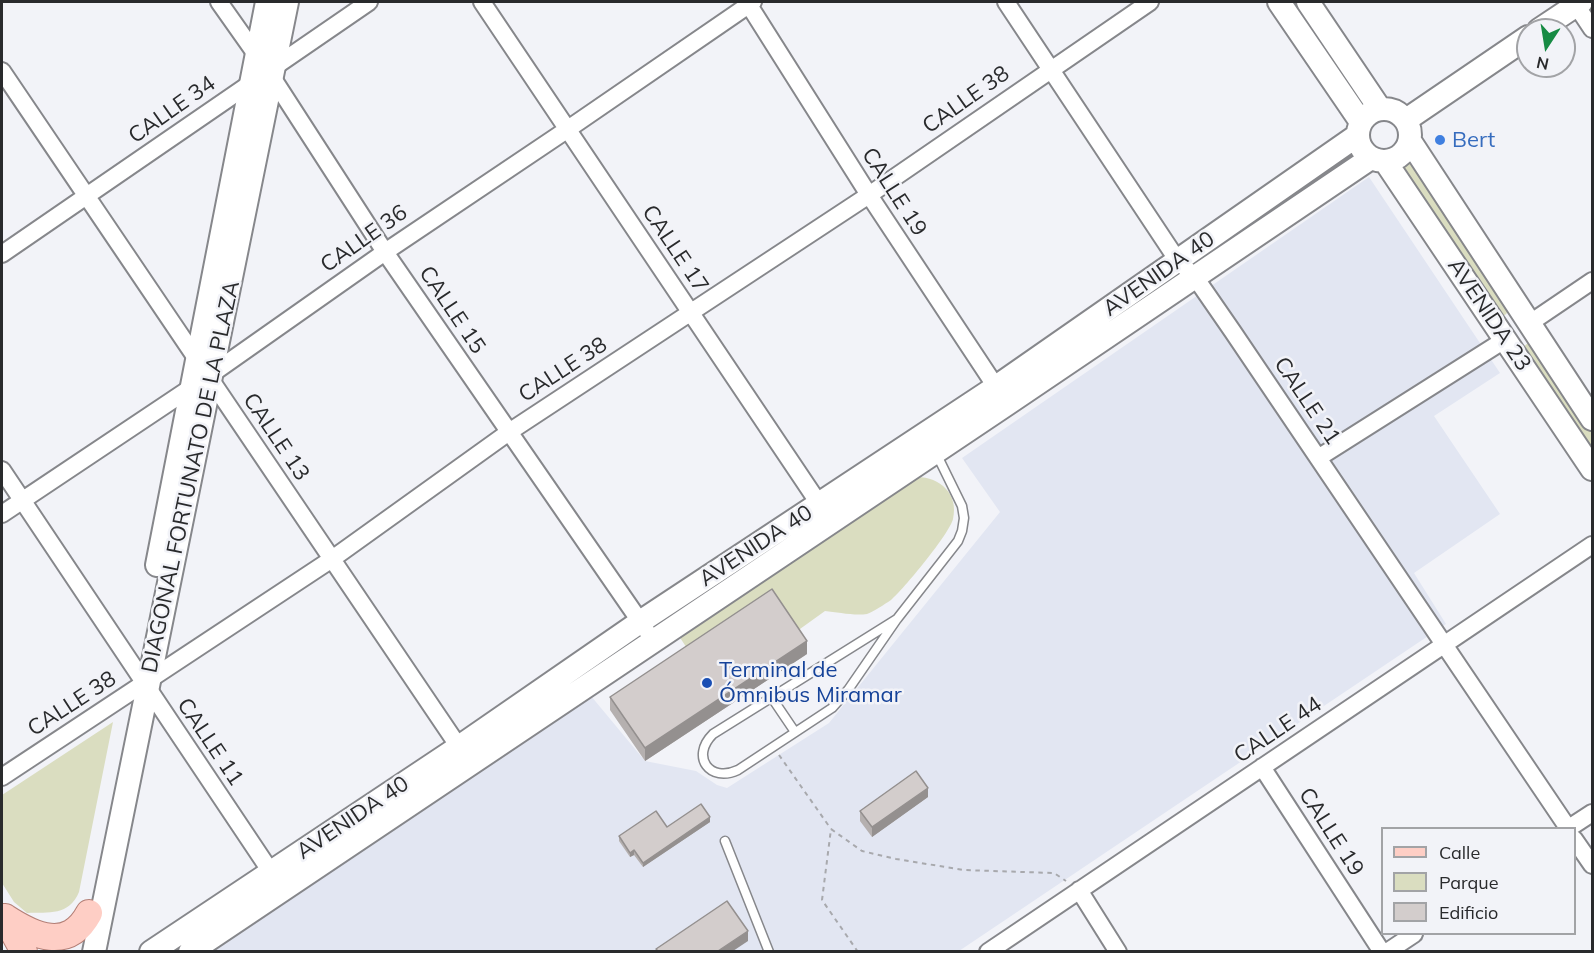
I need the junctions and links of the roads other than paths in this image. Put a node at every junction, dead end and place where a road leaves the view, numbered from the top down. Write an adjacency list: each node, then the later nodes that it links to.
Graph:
1 (219, 2): 16 (street, CALLE 15)
2 (267, 2): 16 (main road, DIAGONAL FORTUNATO DE LA PLAZA)
3 (287, 2): 16 (main road, DIAGONAL FORTUNATO DE LA PLAZA)
4 (369, 2): 16 (street, CALLE 34)
5 (482, 2): 20 (street, CALLE 17)
6 (749, 2): 20 (street, CALLE 36); 23 (street, CALLE 19)
7 (1006, 2): 15 (street, CALLE 21)
8 (1150, 2): 15 (street, CALLE 38)
9 (1279, 2): 19 (main road)
10 (1308, 2): 18 (main road)
11 (1577, 2): 12 (main road); 13 (street)
12 (1555, 18)
13 (1593, 29)
14 (1516, 46): 21 (main road, AVENIDA 40)
15 (1050, 69): 23 (street, CALLE 38); 27 (street, CALLE 21)
16 (264, 70): 24 (street, CALLE 34); 25 (street, CALLE 15); 33 (main road, DIAGONAL FORTUNATO DE LA PLAZA)
17 (2, 71): 24 (street, CALLE 13)
18 (1380, 109): 19 (main road, AVENIDA 40); 21 (main road)
19 (1360, 128): 22 (main road); 27 (main road, AVENIDA 40)
20 (568, 129): 25 (street, CALLE 36); 30 (street, CALLE 17)
21 (1408, 131): 22 (main road, AVENIDA 40); 31 (main road, AVENIDA 23)
22 (1378, 159): 28 (main road, AVENIDA 40); 32 (main road, AVENIDA 23)
23 (869, 195): 30 (street, CALLE 38); 34 (street, CALLE 19)
24 (87, 197): 26 (street, CALLE 34); 33 (street, CALLE 13)
25 (385, 252): 33 (street, CALLE 36); 36 (street, CALLE 15)
26 (2, 254)
27 (1178, 261): 28 (street, CALLE 21); 34 (main road, AVENIDA 40)
28 (1195, 277): 34 (main road, AVENIDA 40); 38 (street, CALLE 21)
29 (1593, 281): 31 (street)
30 (692, 314): 36 (street, CALLE 38); 42 (street, CALLE 17)
31 (1530, 323): 32 (main road); 35 (main road, AVENIDA 23)
32 (1506, 339): 38 (street); 39 (main road, AVENIDA 23)
33 (204, 376): 41 (street, CALLE 36); 45 (street, CALLE 13); 50 (main road, DIAGONAL FORTUNATO DE LA PLAZA)
34 (1002, 395): 37 (main road, AVENIDA 40)
35 (1593, 419)
36 (509, 432): 45 (street, CALLE 38); 47 (street, CALLE 15)
37 (931, 443): 42 (main road, AVENIDA 40); 46 (lane)
38 (1318, 458): 49 (street, CALLE 21)
39 (1593, 469)
40 (2, 470): 41 (street, CALLE 11)
41 (22, 501): 43 (street, CALLE 36); 50 (street, CALLE 11)
42 (826, 513): 47 (main road, AVENIDA 40); 48 (main road, AVENIDA 40)
43 (2, 514)
44 (1593, 545): 49 (street, CALLE 44)
45 (332, 559): 50 (street, CALLE 38); 53 (street, CALLE 13)
46 (897, 619): 51 (lane); 52 (lane)
47 (640, 622): 48 (street, CALLE 15); 53 (main road, AVENIDA 40)
48 (653, 641): 55 (main road, AVENIDA 40)
49 (1444, 645): 54 (street, CALLE 44); 58 (street, CALLE 21)
50 (142, 683): 56 (street, CALLE 38); 63 (street, CALLE 11); 65 (main road, DIAGONAL FORTUNATO DE LA PLAZA); 71 (main road, DIAGONAL FORTUNATO DE LA PLAZA)
51 (772, 698): 52 (lane); 52 (lane)
52 (795, 732)
53 (459, 747): 55 (street); 63 (main road, AVENIDA 40)
54 (1262, 767): 64 (street, CALLE 44); 77 (street, CALLE 19)
55 (458, 772): 63 (main road, AVENIDA 40)
56 (2, 777)
57 (1593, 813): 59 (street)
58 (1567, 827)
59 (1570, 827)
60 (1576, 840): 62 (street)
61 (724, 842): 74 (lane)
62 (1593, 865)
63 (277, 881): 72 (main road, AVENIDA 40); 73 (main road, AVENIDA 40)
64 (1079, 890): 75 (street, CALLE 44); 76 (street)
65 (89, 913): 66 (main road); 70 (main road, DIAGONAL FORTUNATO DE LA PLAZA)
66 (3, 915): 68 (main road); 69 (main road)
67 (1411, 935): 78 (street)
68 (24, 951)
69 (33, 951)
70 (81, 951)
71 (94, 951)
72 (151, 951)
73 (190, 951)
74 (769, 951)
75 (988, 951)
76 (1118, 951)
77 (1382, 951)
78 (1387, 951)

